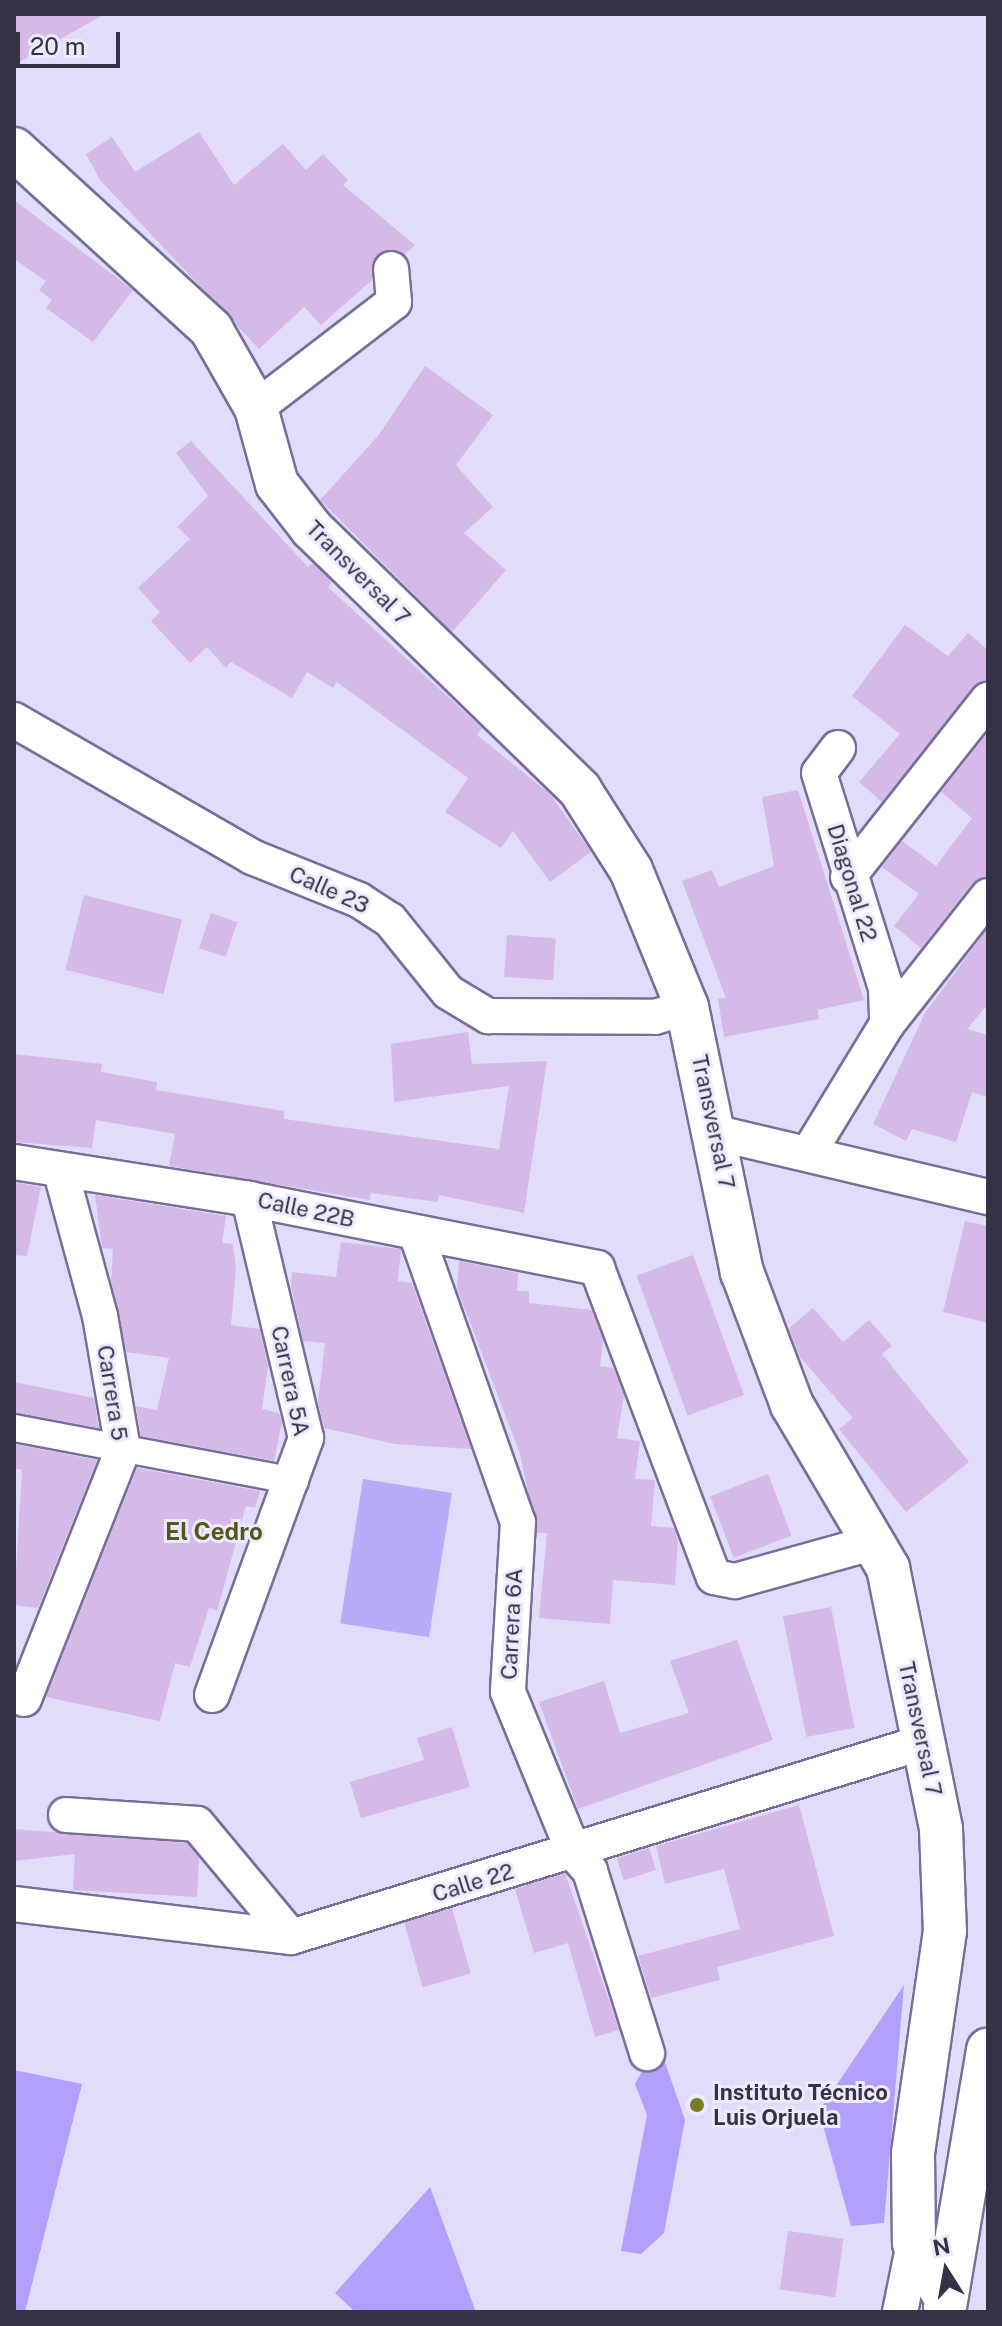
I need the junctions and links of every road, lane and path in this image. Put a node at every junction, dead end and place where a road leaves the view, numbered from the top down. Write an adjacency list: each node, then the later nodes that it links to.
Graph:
1 (14, 149): 3 (street, Transversal 7)
2 (391, 269): 3 (street)
3 (256, 408): 9 (street, Transversal 7)
4 (988, 700): 7 (street)
5 (14, 720): 9 (street, Calle 23)
6 (838, 748): 7 (street, Diagonal 22)
7 (848, 877): 10 (street, Diagonal 22)
8 (988, 896): 10 (street)
9 (687, 1007): 11 (street, Transversal 7)
10 (887, 1024): 12 (street)
11 (717, 1133): 12 (street); 21 (street, Transversal 7)
12 (808, 1154): 15 (street)
13 (14, 1162): 14 (street, Calle 22B)
14 (60, 1169): 16 (street, Calle 22B); 19 (street, Carrera 5)
15 (988, 1197)
16 (249, 1199): 17 (street, Calle 22B); 20 (street, Carrera 5A)
17 (416, 1233): 21 (street, Calle 22B); 26 (street, Carrera 6A)
18 (14, 1428): 19 (street)
19 (123, 1449): 20 (street); 23 (street, Carrera 5)
20 (295, 1481): 22 (street, Carrera 5A)
21 (871, 1543): 24 (street, Transversal 7)
22 (212, 1695)
23 (24, 1699)
24 (921, 1743): 26 (street, Calle 22); 31 (street, Transversal 7)
25 (66, 1815): 28 (street)
26 (574, 1853): 28 (street, Calle 22); 30 (street, Carrera 6A)
27 (14, 1904): 28 (street, Calle 22)
28 (291, 1937)
29 (988, 2050): 32 (street)
30 (647, 2053)
31 (914, 2243): 32 (street, Transversal 7); 33 (street)
32 (945, 2305)
33 (900, 2312)

